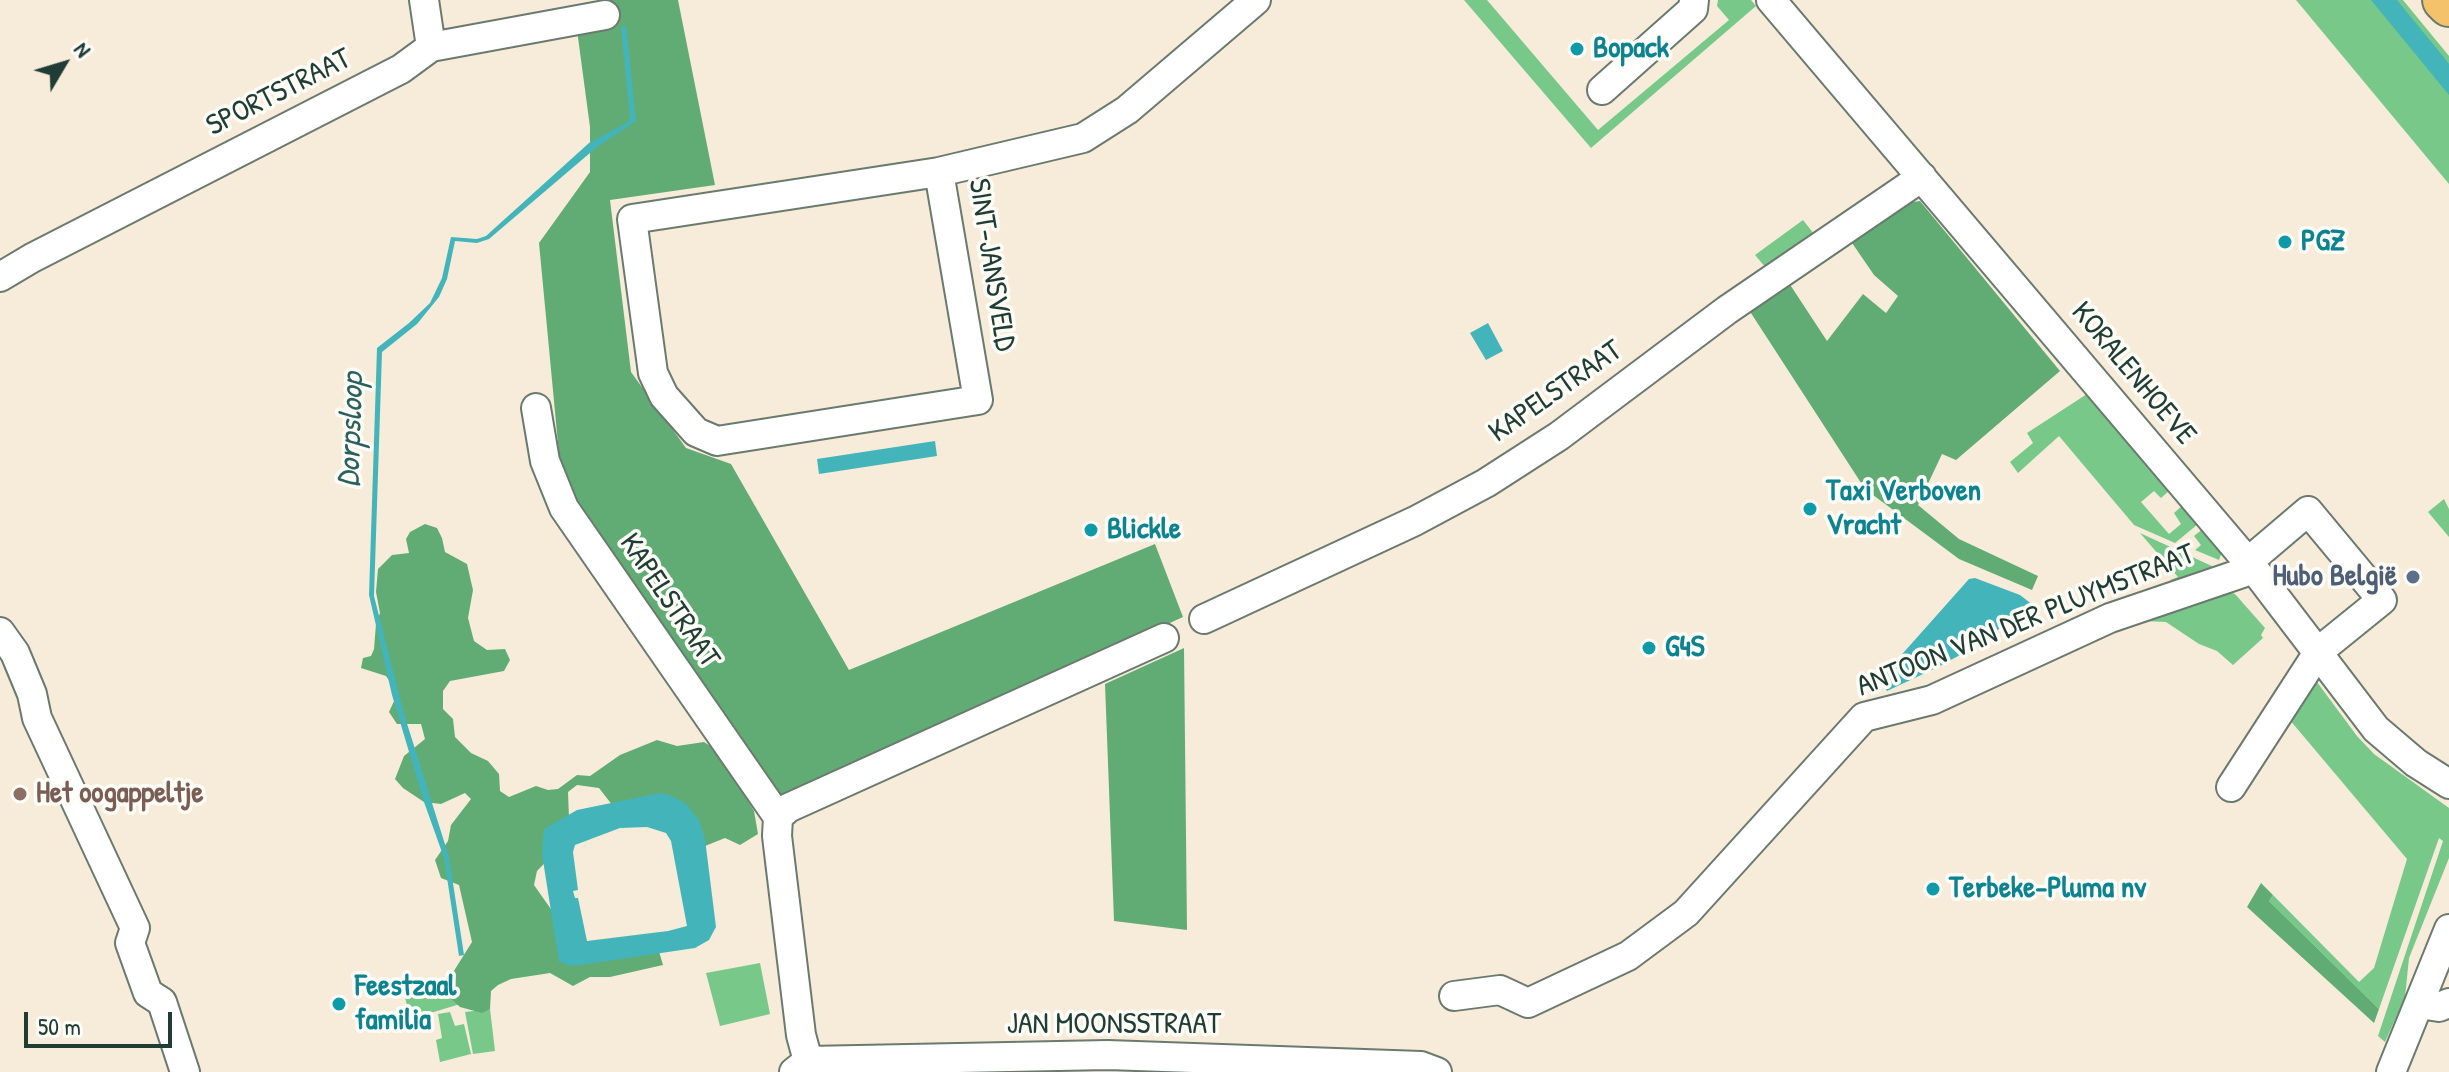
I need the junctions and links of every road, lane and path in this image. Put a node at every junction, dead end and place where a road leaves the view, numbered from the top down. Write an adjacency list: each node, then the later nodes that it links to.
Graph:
1 (424, 0): 8 (street)
2 (1256, 0): 10 (street, SINT-JANSVELD)
3 (1694, 0): 9 (street)
4 (1771, 0): 11 (street, KORALENHOEVE)
5 (2444, 0): 6 (highway)
6 (2449, 5)
7 (605, 15): 8 (street, SPORTSTRAAT)
8 (431, 47): 12 (street, SPORTSTRAAT)
9 (1602, 90)
10 (939, 172): 10 (street, SINT-JANSVELD)
11 (1922, 177): 14 (street, KORALENHOEVE); 15 (street, KAPELSTRAAT)
12 (0, 277)
13 (536, 408): 21 (street, KAPELSTRAAT)
14 (2251, 566): 18 (street, KORALENHOEVE); 18 (street); 23 (street, ANTOON VAN DER PLUYMSTRAAT)
15 (1204, 619)
16 (0, 632): 27 (street)
17 (1164, 638): 21 (street)
18 (2319, 651): 19 (street, KORALENHOEVE); 20 (street)
19 (2449, 784)
20 (2231, 787)
21 (778, 817): 26 (street)
22 (2449, 929): 25 (street)
23 (1454, 996)
24 (2449, 1003): 25 (street)
25 (2419, 1004): 29 (street)
26 (800, 1067): 28 (street, JAN MOONSSTRAAT)
27 (185, 1072)
28 (1437, 1072)
29 (2391, 1072)

